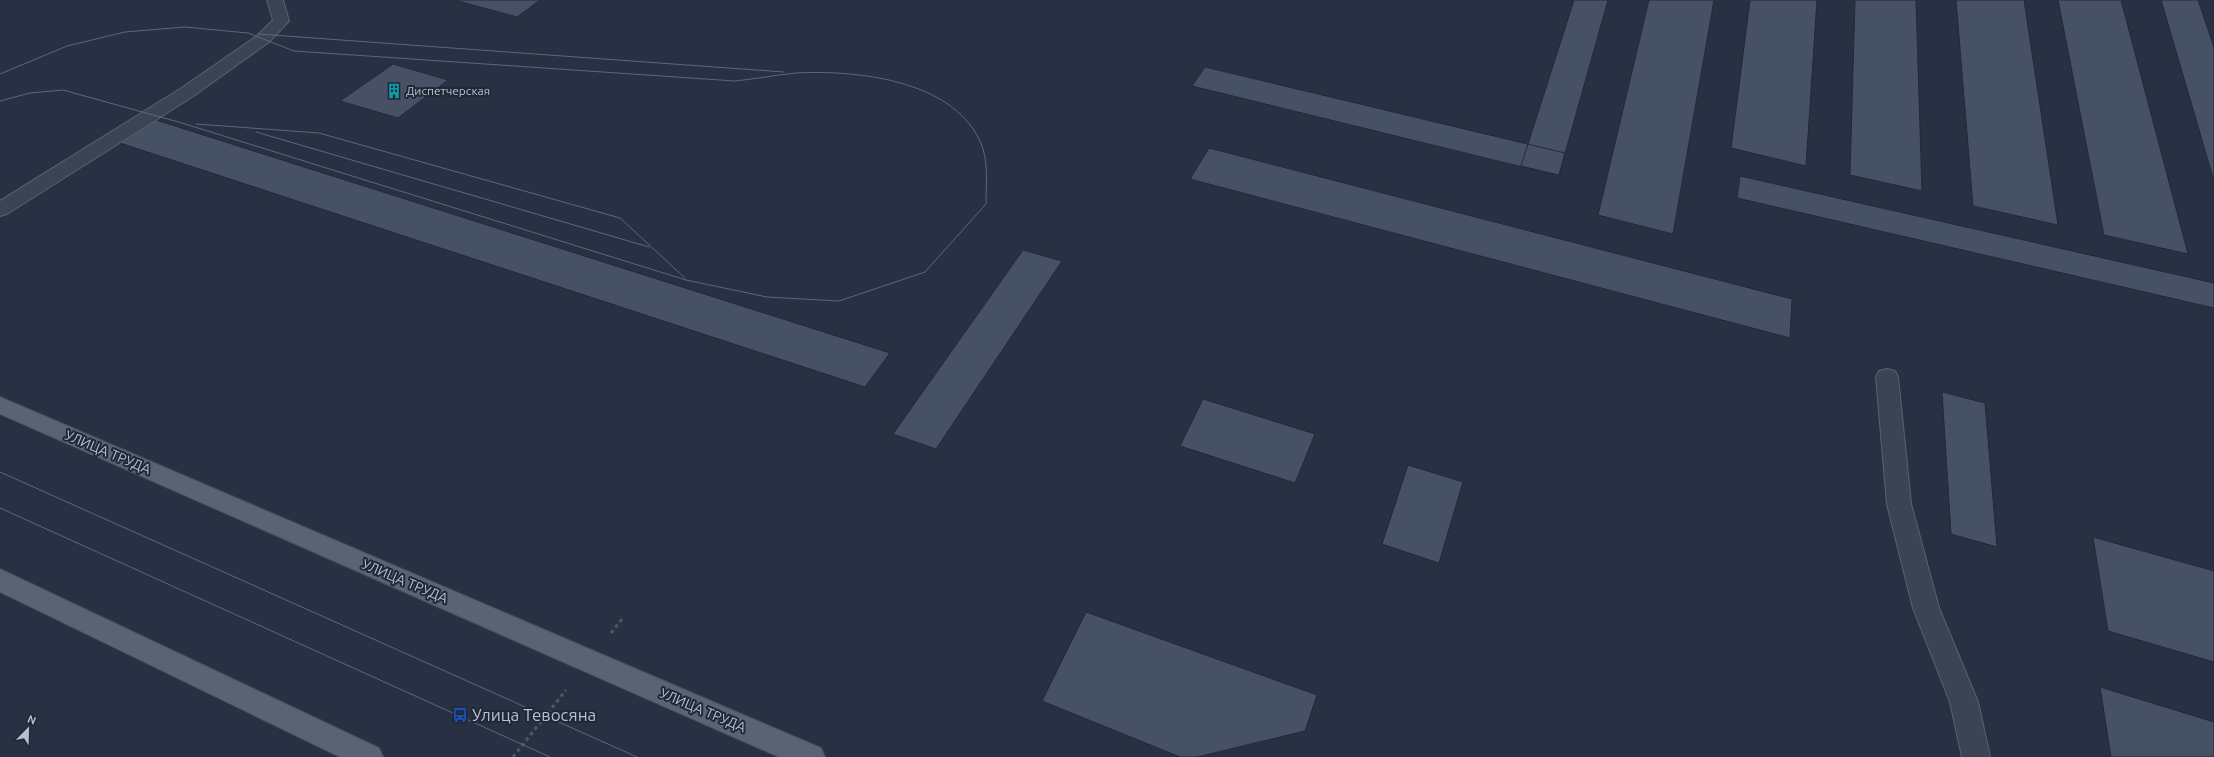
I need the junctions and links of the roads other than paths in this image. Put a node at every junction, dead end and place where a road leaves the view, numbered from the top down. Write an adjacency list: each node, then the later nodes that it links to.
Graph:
1 (275, 0): 2 (lane)
2 (0, 210)
3 (1887, 377): 8 (lane)
4 (0, 405): 7 (main road, УЛИЦА ТРУДА)
5 (0, 580): 6 (main road)
6 (369, 757)
7 (811, 757)
8 (1976, 757)

